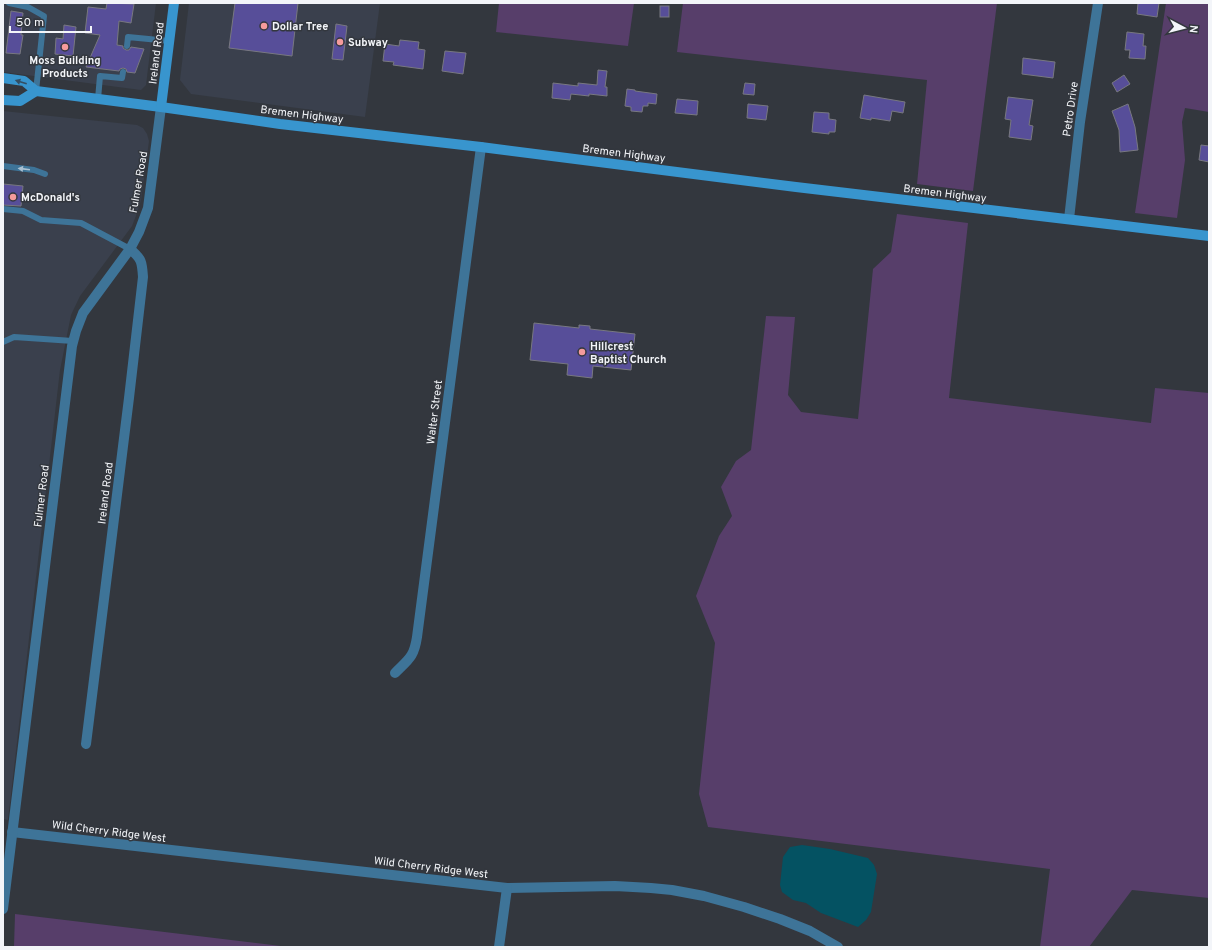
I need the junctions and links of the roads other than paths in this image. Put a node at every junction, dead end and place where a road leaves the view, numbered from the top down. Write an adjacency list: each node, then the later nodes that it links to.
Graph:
1 (3, 3): 2 (lane)
2 (8, 3): 9 (lane)
3 (174, 3): 5 (main road, Ireland Road)
4 (1098, 3): 17 (street, Petro Drive)
5 (169, 41): 6 (lane); 12 (main road, Ireland Road)
6 (126, 46)
7 (123, 72): 10 (lane)
8 (3, 78): 9 (main road, Bremen Highway, one-way to 8)
9 (36, 91): 10 (main road, Bremen Highway); 11 (main road)
10 (98, 99): 12 (main road, Bremen Highway)
11 (3, 100)
12 (161, 107): 13 (main road, Bremen Highway); 19 (street, Fulmer Road)
13 (481, 147): 17 (main road, Bremen Highway); 22 (street, Walter Street)
14 (3, 166): 15 (lane, one-way to 14)
15 (45, 174)
16 (3, 209): 19 (lane)
17 (1069, 219): 18 (main road, Bremen Highway)
18 (1209, 236)
19 (130, 249): 20 (street, Fulmer Road); 23 (street, Ireland Road)
20 (73, 341): 21 (lane); 24 (street, Fulmer Road)
21 (3, 342)
22 (395, 673)
23 (86, 744)
24 (12, 832): 25 (street, Wild Cherry Ridge West); 26 (street, Fulmer Road)
25 (507, 888): 27 (street); 28 (street, Wild Cherry Ridge West)
26 (3, 909)
27 (499, 947)
28 (838, 947)

